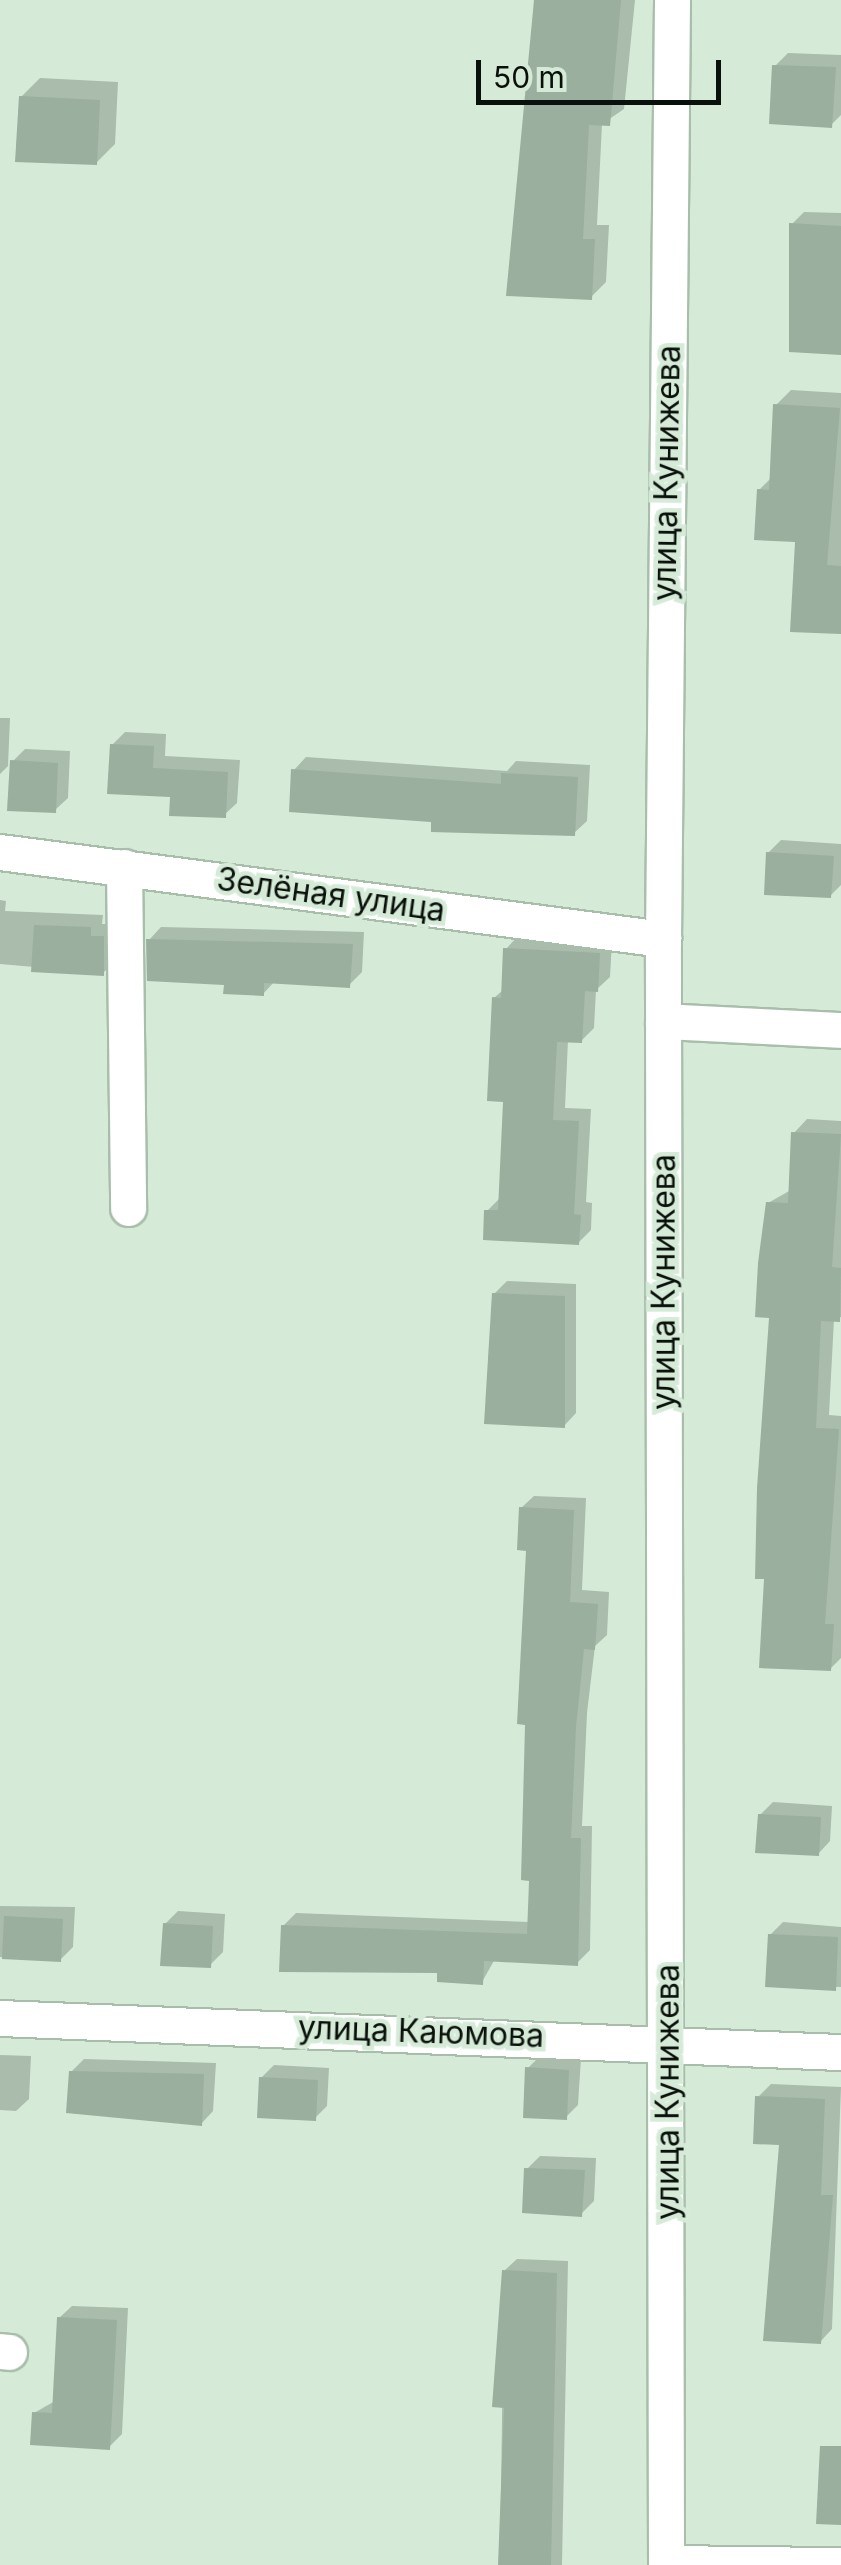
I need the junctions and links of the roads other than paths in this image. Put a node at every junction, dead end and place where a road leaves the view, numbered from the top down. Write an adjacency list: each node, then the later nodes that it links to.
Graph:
1 (672, 0): 4 (street, улица Кунижева)
2 (0, 852): 3 (street, Зелёная улица)
3 (124, 867): 4 (street, Зелёная улица); 7 (street)
4 (662, 940): 5 (street, улица Кунижева)
5 (663, 1021): 6 (street); 9 (street, улица Кунижева)
6 (841, 1030)
7 (128, 1208)
8 (0, 2018): 9 (street, улица Каюмова)
9 (669, 2040): 10 (street, улица Каюмова); 11 (street, улица Кунижева)
10 (841, 2052)
11 (666, 2564): 12 (street)
12 (841, 2565)

